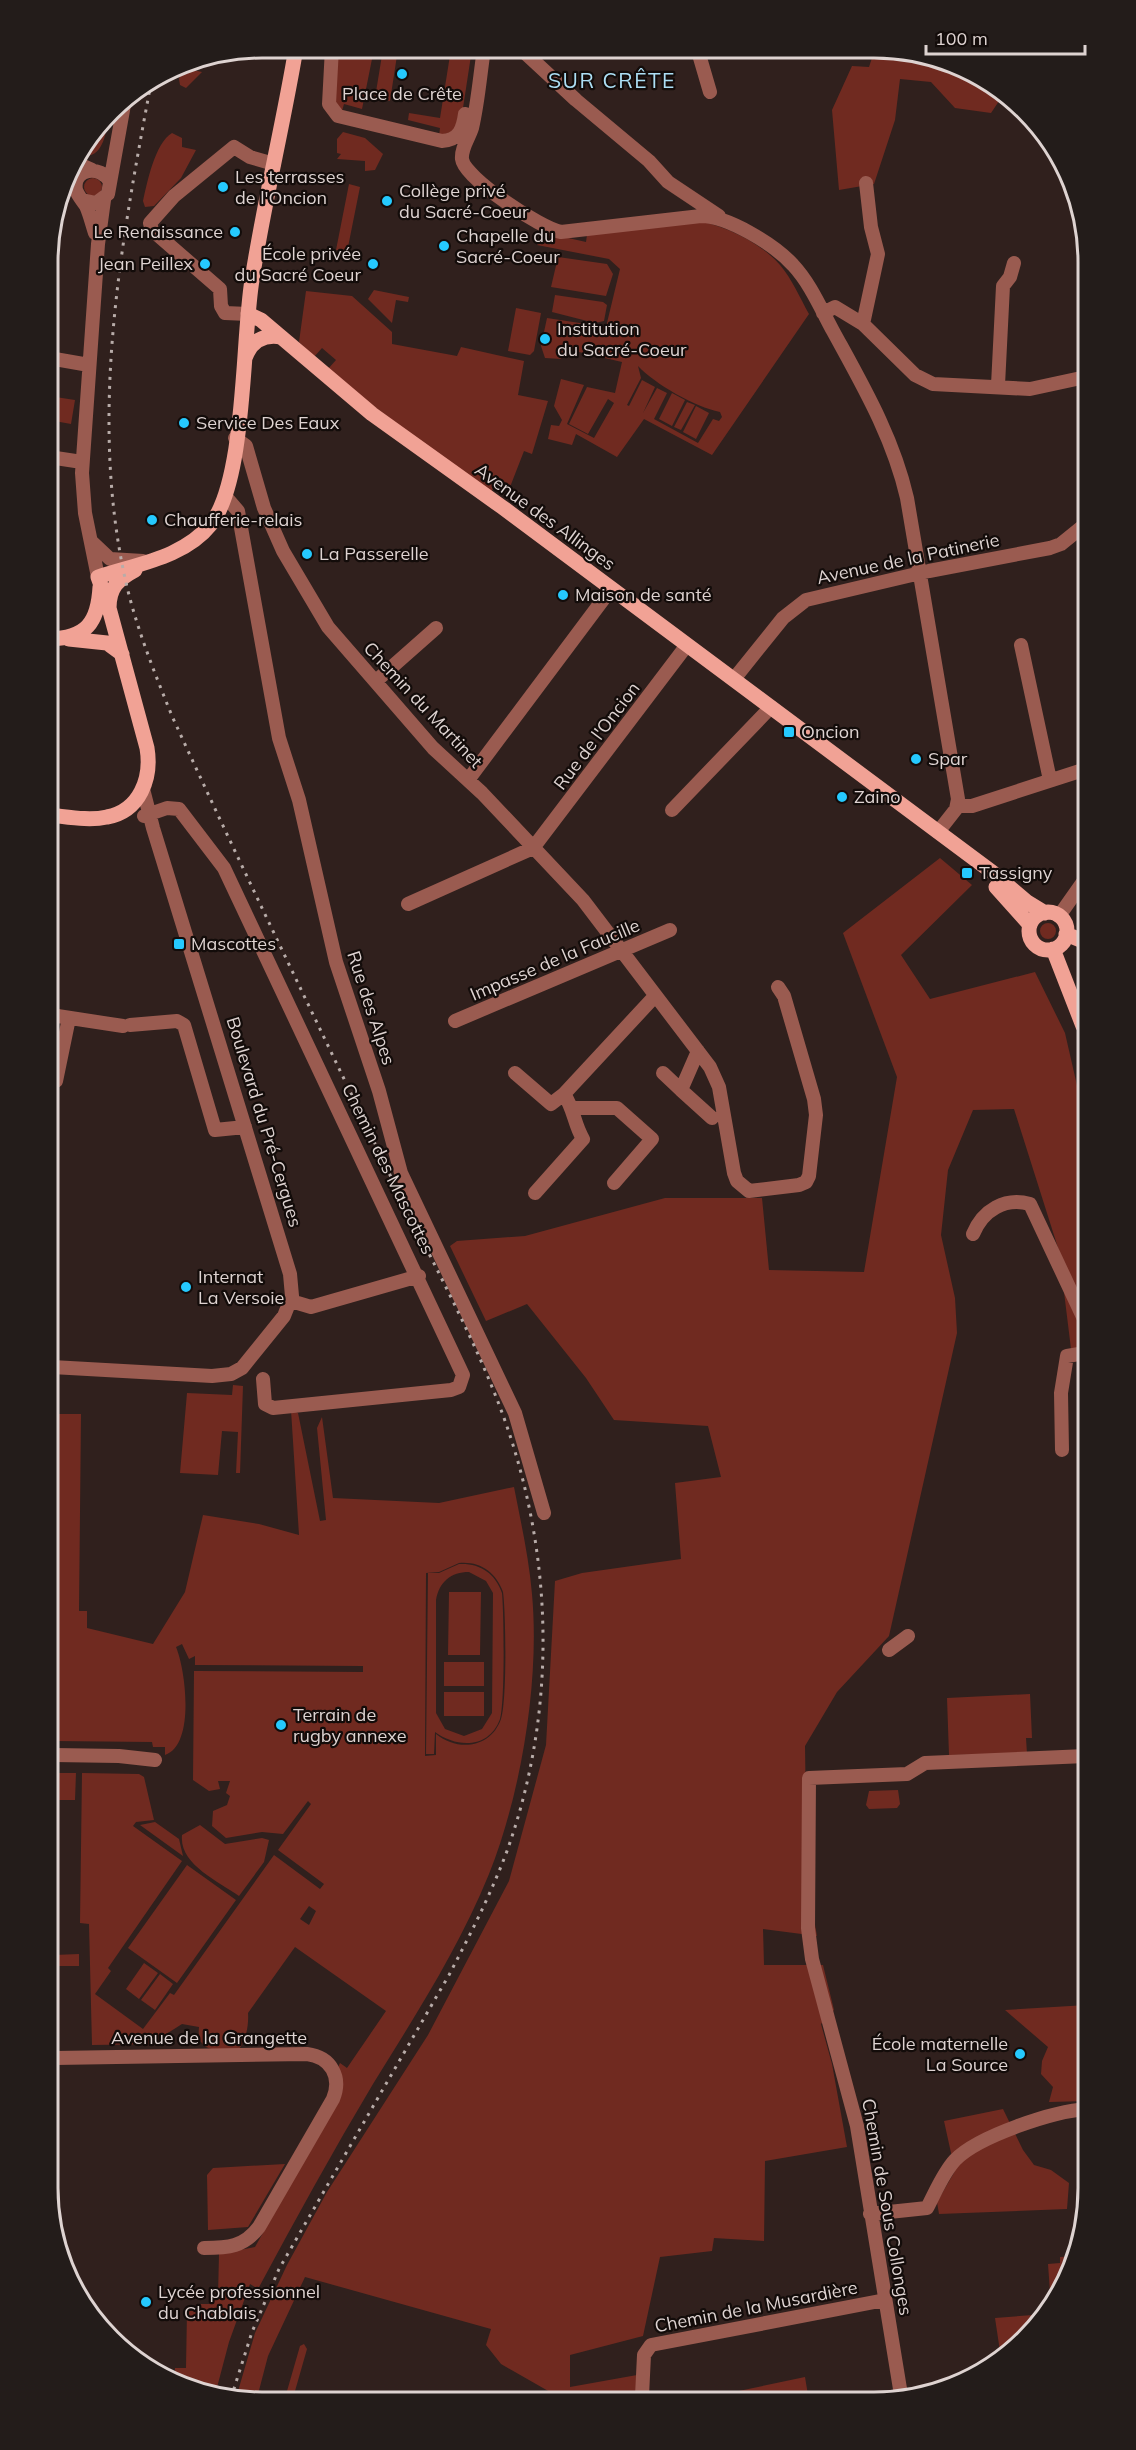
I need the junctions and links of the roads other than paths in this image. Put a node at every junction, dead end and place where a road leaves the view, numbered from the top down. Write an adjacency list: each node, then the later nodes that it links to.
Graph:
1 (293, 58): 10 (main road)
2 (331, 58): 3 (street)
3 (474, 58)
4 (483, 58): 18 (street)
5 (531, 58): 18 (street)
6 (700, 58): 7 (street)
7 (710, 92)
8 (122, 114): 9 (street)
9 (117, 142): 12 (street); 13 (street)
10 (274, 164): 22 (main road); 22 (street, Avenue des Allinges)
11 (83, 166): 12 (street)
12 (93, 170): 13 (street); 16 (street)
13 (110, 182): 17 (street)
14 (866, 183): 23 (street)
15 (75, 184): 16 (street, Boulevard du Pré-Cergues)
16 (79, 194): 17 (street); 19 (street, Boulevard du Pré-Cergues)
17 (104, 200): 19 (street, Boulevard du Pré-Cergues)
18 (723, 219): 21 (street)
19 (98, 244): 27 (street, Boulevard du Pré-Cergues)
20 (1014, 263): 29 (street)
21 (823, 313): 23 (street); 37 (street)
22 (248, 314): 24 (main road, Avenue des Allinges); 26 (main road)
23 (863, 324): 29 (street)
24 (281, 338): 26 (main road); 39 (main road, Avenue des Allinges)
25 (59, 360): 27 (street)
26 (244, 361): 30 (main road)
27 (89, 365): 32 (street, Boulevard du Pré-Cergues)
28 (1078, 379): 29 (street)
29 (998, 385)
30 (236, 438): 33 (main road); 48 (street, Chemin du Martinet)
31 (59, 458): 32 (street)
32 (82, 462): 35 (street, Boulevard du Pré-Cergues)
33 (226, 497): 36 (main road); 96 (street, Rue des Alpes)
34 (1078, 530): 37 (street, Avenue de la Patinerie)
35 (89, 538): 36 (street); 38 (street, Boulevard du Pré-Cergues)
36 (151, 562): 38 (main road); 40 (main road)
37 (919, 574): 47 (street, Avenue de la Patinerie); 54 (street)
38 (99, 582): 40 (main road, Boulevard du Pré-Cergues); 43 (main road)
39 (611, 589): 44 (main road, Avenue des Allinges); 51 (street)
40 (109, 608): 46 (main road, Boulevard du Pré-Cergues)
41 (436, 628): 48 (street)
42 (59, 639): 43 (main road)
43 (66, 639): 46 (main road)
44 (687, 645): 47 (main road, Avenue des Allinges); 60 (street, Rue de l'Oncion)
45 (1021, 645): 52 (street)
46 (122, 654): 53 (main road, Boulevard du Pré-Cergues)
47 (734, 680): 49 (main road, Avenue des Allinges)
48 (376, 681): 51 (street, Chemin du Martinet)
49 (771, 707): 56 (street); 59 (main road, Avenue des Allinges)
50 (1078, 772): 52 (street)
51 (468, 780): 60 (street, Chemin du Martinet)
52 (1050, 780): 54 (street)
53 (143, 789): 55 (main road, Boulevard du Pré-Cergues); 58 (street, Boulevard du Pré-Cergues)
54 (957, 799): 59 (street)
55 (131, 805): 57 (main road); 58 (street)
56 (672, 810)
57 (59, 815)
58 (146, 815): 85 (street, Boulevard du Pré-Cergues); 89 (street, Chemin des Mascottes)
59 (938, 832): 61 (main road, Avenue des Allinges)
60 (533, 848): 63 (street); 70 (street, Chemin du Martinet)
61 (963, 852): 64 (main road, Avenue des Allinges); 65 (main road, Avenue des Allinges)
62 (1078, 888): 64 (street)
63 (408, 904)
64 (1052, 915): 65 (main road); 67 (main road)
65 (1030, 926): 69 (main road)
66 (670, 930): 70 (street, Impasse de la Faucille)
67 (1066, 934): 68 (main road); 69 (main road)
68 (1078, 939)
69 (1053, 950): 73 (main road)
70 (622, 952): 72 (street, Chemin du Martinet); 76 (street, Impasse de la Faucille)
71 (778, 987): 77 (street, Chemin du Martinet)
72 (655, 996): 77 (street, Chemin du Martinet); 82 (street)
73 (1078, 1012)
74 (59, 1016): 75 (street)
75 (69, 1018): 78 (street); 85 (street)
76 (454, 1021)
77 (698, 1052): 81 (street)
78 (59, 1069)
79 (514, 1073): 82 (street)
80 (663, 1073): 81 (street)
81 (681, 1090): 84 (street)
82 (564, 1094): 83 (street)
83 (573, 1108): 86 (street); 87 (street)
84 (712, 1118)
85 (245, 1127): 90 (street, Boulevard du Pré-Cergues)
86 (614, 1183)
87 (535, 1193)
88 (974, 1234): 91 (street)
89 (419, 1276): 90 (street); 94 (street, Chemin des Mascottes)
90 (291, 1301): 93 (street)
91 (1077, 1305)
92 (1077, 1354): 95 (street)
93 (58, 1367)
94 (263, 1379)
95 (1062, 1450)
96 (544, 1513)
97 (908, 1636): 98 (street)
98 (889, 1650)
99 (58, 1755): 101 (street)
100 (1077, 1756): 104 (street, Chemin de Sous Collonges)
101 (155, 1760)
102 (58, 2058): 105 (street, Avenue de la Grangette)
103 (1077, 2110): 104 (street)
104 (870, 2214): 106 (street, Chemin de Sous Collonges)
105 (204, 2248)
106 (885, 2300): 107 (street, Chemin de Sous Collonges); 108 (street, Chemin de la Musardière)
107 (900, 2390)
108 (642, 2392)

